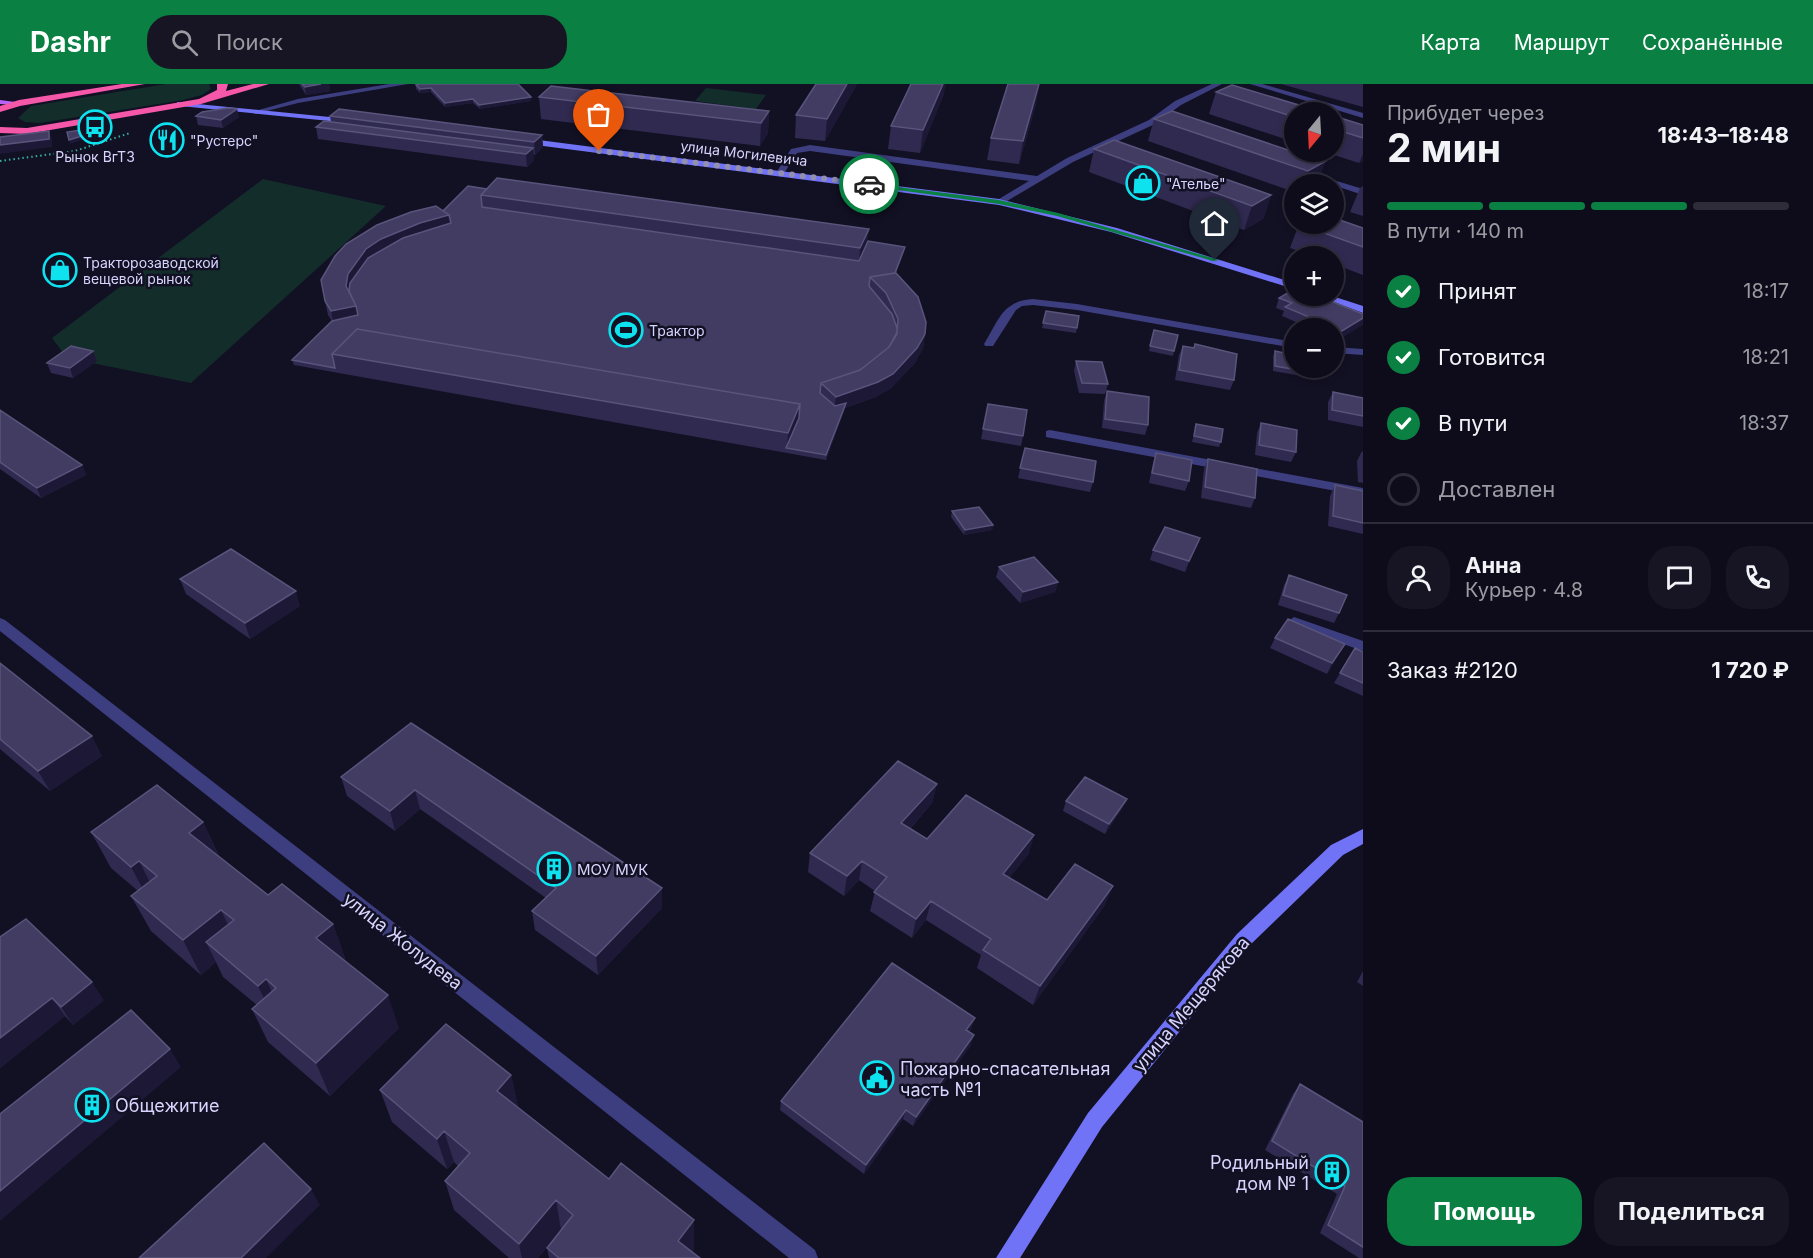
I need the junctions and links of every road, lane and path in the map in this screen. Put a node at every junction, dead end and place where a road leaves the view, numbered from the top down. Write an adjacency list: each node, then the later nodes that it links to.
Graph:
1 (140, 84): 9 (highway)
2 (222, 84): 7 (highway)
3 (264, 84): 7 (highway)
4 (404, 84): 12 (street)
5 (1218, 84): 15 (street)
6 (1254, 84): 13 (street)
7 (201, 101): 10 (highway)
8 (0, 102): 9 (main road)
9 (19, 103): 11 (highway)
10 (180, 104): 12 (street); 18 (highway)
11 (0, 109)
12 (255, 112): 14 (street)
13 (1363, 116)
14 (365, 122)
15 (1152, 122): 16 (street); 25 (street)
16 (1164, 126)
17 (0, 130): 18 (highway)
18 (27, 131): 20 (highway)
19 (135, 132): 22 (path)
20 (0, 138)
21 (517, 141): 24 (street, улица Могилевича)
22 (0, 162)
23 (1286, 166): 26 (street)
24 (780, 172): 25 (street); 27 (street, улица Могилевича)
25 (1037, 180): 27 (street)
26 (1363, 192)
27 (999, 202): 28 (street, улица Могилевича)
28 (1284, 283)
29 (1344, 303): 30 (street)
30 (1363, 310)
31 (1284, 343): 32 (street)
32 (989, 344)
33 (1344, 351): 34 (street)
34 (1363, 352)
35 (1050, 434): 36 (street)
36 (1363, 492)
37 (1294, 622): 39 (street)
38 (0, 623): 41 (street, улица Жолудева)
39 (1363, 646)
40 (1363, 836): 42 (street, улица Мещерякова)
41 (807, 1258)
42 (1007, 1258)

